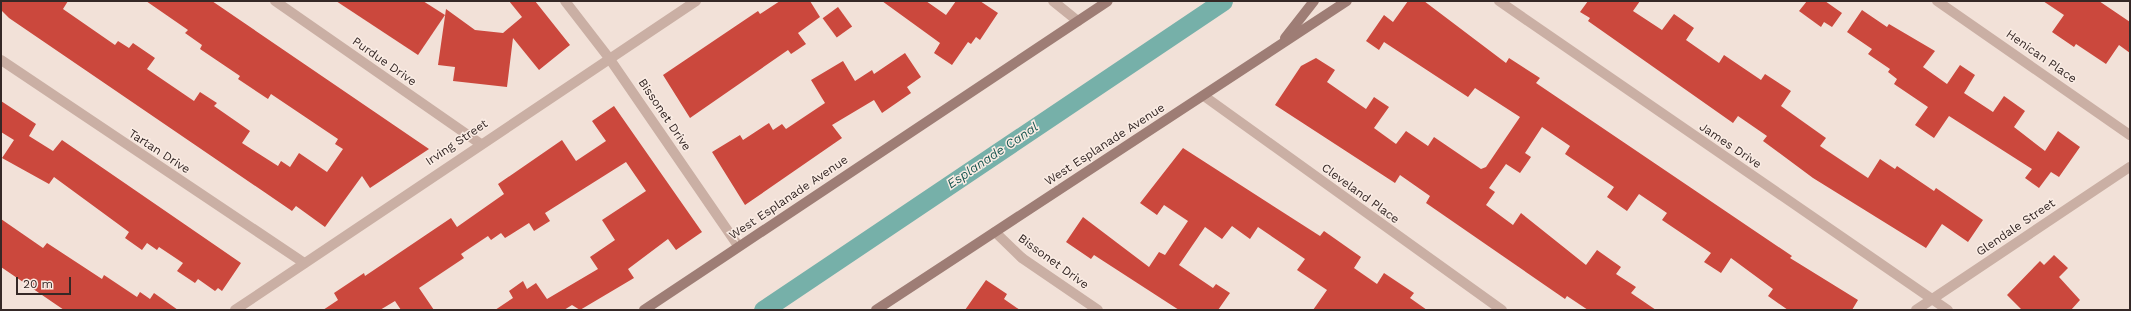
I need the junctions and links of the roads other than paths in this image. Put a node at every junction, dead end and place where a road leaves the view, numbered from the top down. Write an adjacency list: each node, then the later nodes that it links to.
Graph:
1 (275, 1): 16 (street, Purdue Drive)
2 (565, 1): 12 (street, Bissonet Drive)
3 (696, 1): 12 (street, Irving Street)
4 (1053, 1): 10 (street)
5 (1108, 1): 10 (main road, West Esplanade Avenue)
6 (1314, 1): 11 (main road)
7 (1347, 1): 11 (main road, West Esplanade Avenue)
8 (1499, 1): 21 (street, James Drive)
9 (1937, 1): 15 (street, Henican Place)
10 (1078, 21): 19 (main road, West Esplanade Avenue)
11 (1280, 44): 14 (main road, West Esplanade Avenue)
12 (609, 58): 16 (street, Irving Street); 19 (street, Bissonet Drive)
13 (1, 60): 20 (street, Tartan Drive)
14 (1204, 96): 18 (main road, West Esplanade Avenue); 26 (street, Cleveland Place)
15 (2130, 135)
16 (479, 144): 20 (street, Irving Street)
17 (2130, 167): 21 (street, Glendale Street)
18 (995, 232): 24 (main road, West Esplanade Avenue); 25 (street, Bissonet Drive)
19 (738, 246): 23 (main road, West Esplanade Avenue)
20 (304, 263): 22 (street, Irving Street)
21 (1932, 299): 27 (street, Glendale Street); 28 (street, James Drive)
22 (235, 310)
23 (644, 310)
24 (876, 310)
25 (1098, 310)
26 (1502, 310)
27 (1916, 310)
28 (1948, 310)

